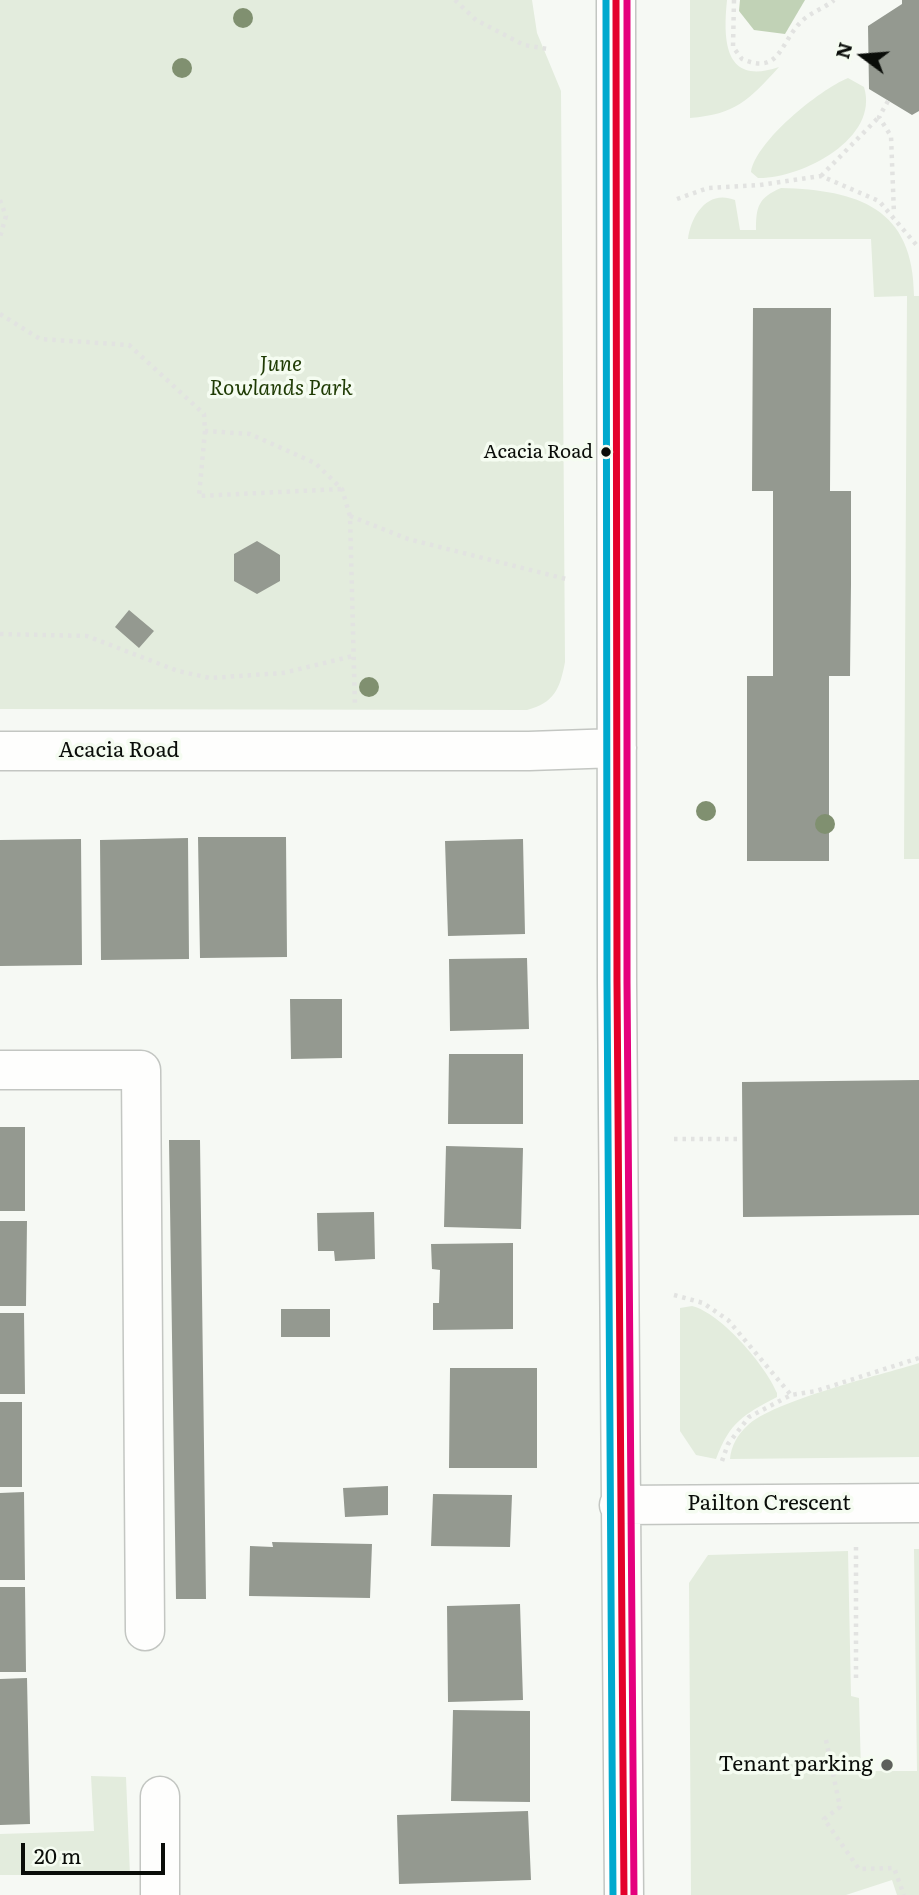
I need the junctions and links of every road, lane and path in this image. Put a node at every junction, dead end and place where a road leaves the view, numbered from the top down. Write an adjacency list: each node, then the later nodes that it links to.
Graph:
1 (455, 0): 5 (path)
2 (616, 0): 23 (street)
3 (734, 0): 4 (path)
4 (834, 0)
5 (463, 2): 6 (path)
6 (548, 49)
7 (888, 100): 8 (path)
8 (879, 117): 9 (path); 12 (path)
9 (821, 176): 10 (path); 12 (path)
10 (677, 199)
11 (0, 200): 13 (path)
12 (894, 215): 14 (path)
13 (0, 237)
14 (919, 248)
15 (0, 314): 16 (path)
16 (205, 431): 17 (path); 17 (path)
17 (342, 489): 18 (path)
18 (350, 516): 19 (path); 21 (path)
19 (570, 580)
20 (0, 634): 21 (path)
21 (353, 656): 22 (path)
22 (356, 715)
23 (617, 748): 24 (street, Acacia Road); 33 (street)
24 (0, 751)
25 (0, 1070): 35 (street)
26 (674, 1139): 27 (path)
27 (742, 1139)
28 (674, 1295): 30 (path)
29 (919, 1358): 30 (path)
30 (790, 1395): 31 (path)
31 (721, 1465)
32 (919, 1503): 33 (street, Pailton Crescent)
33 (619, 1505): 40 (street)
34 (856, 1542): 36 (path)
35 (145, 1631)
36 (856, 1683)
37 (826, 1740): 41 (path)
38 (160, 1796): 39 (street)
39 (160, 1895)
40 (624, 1895)
41 (904, 1895)

